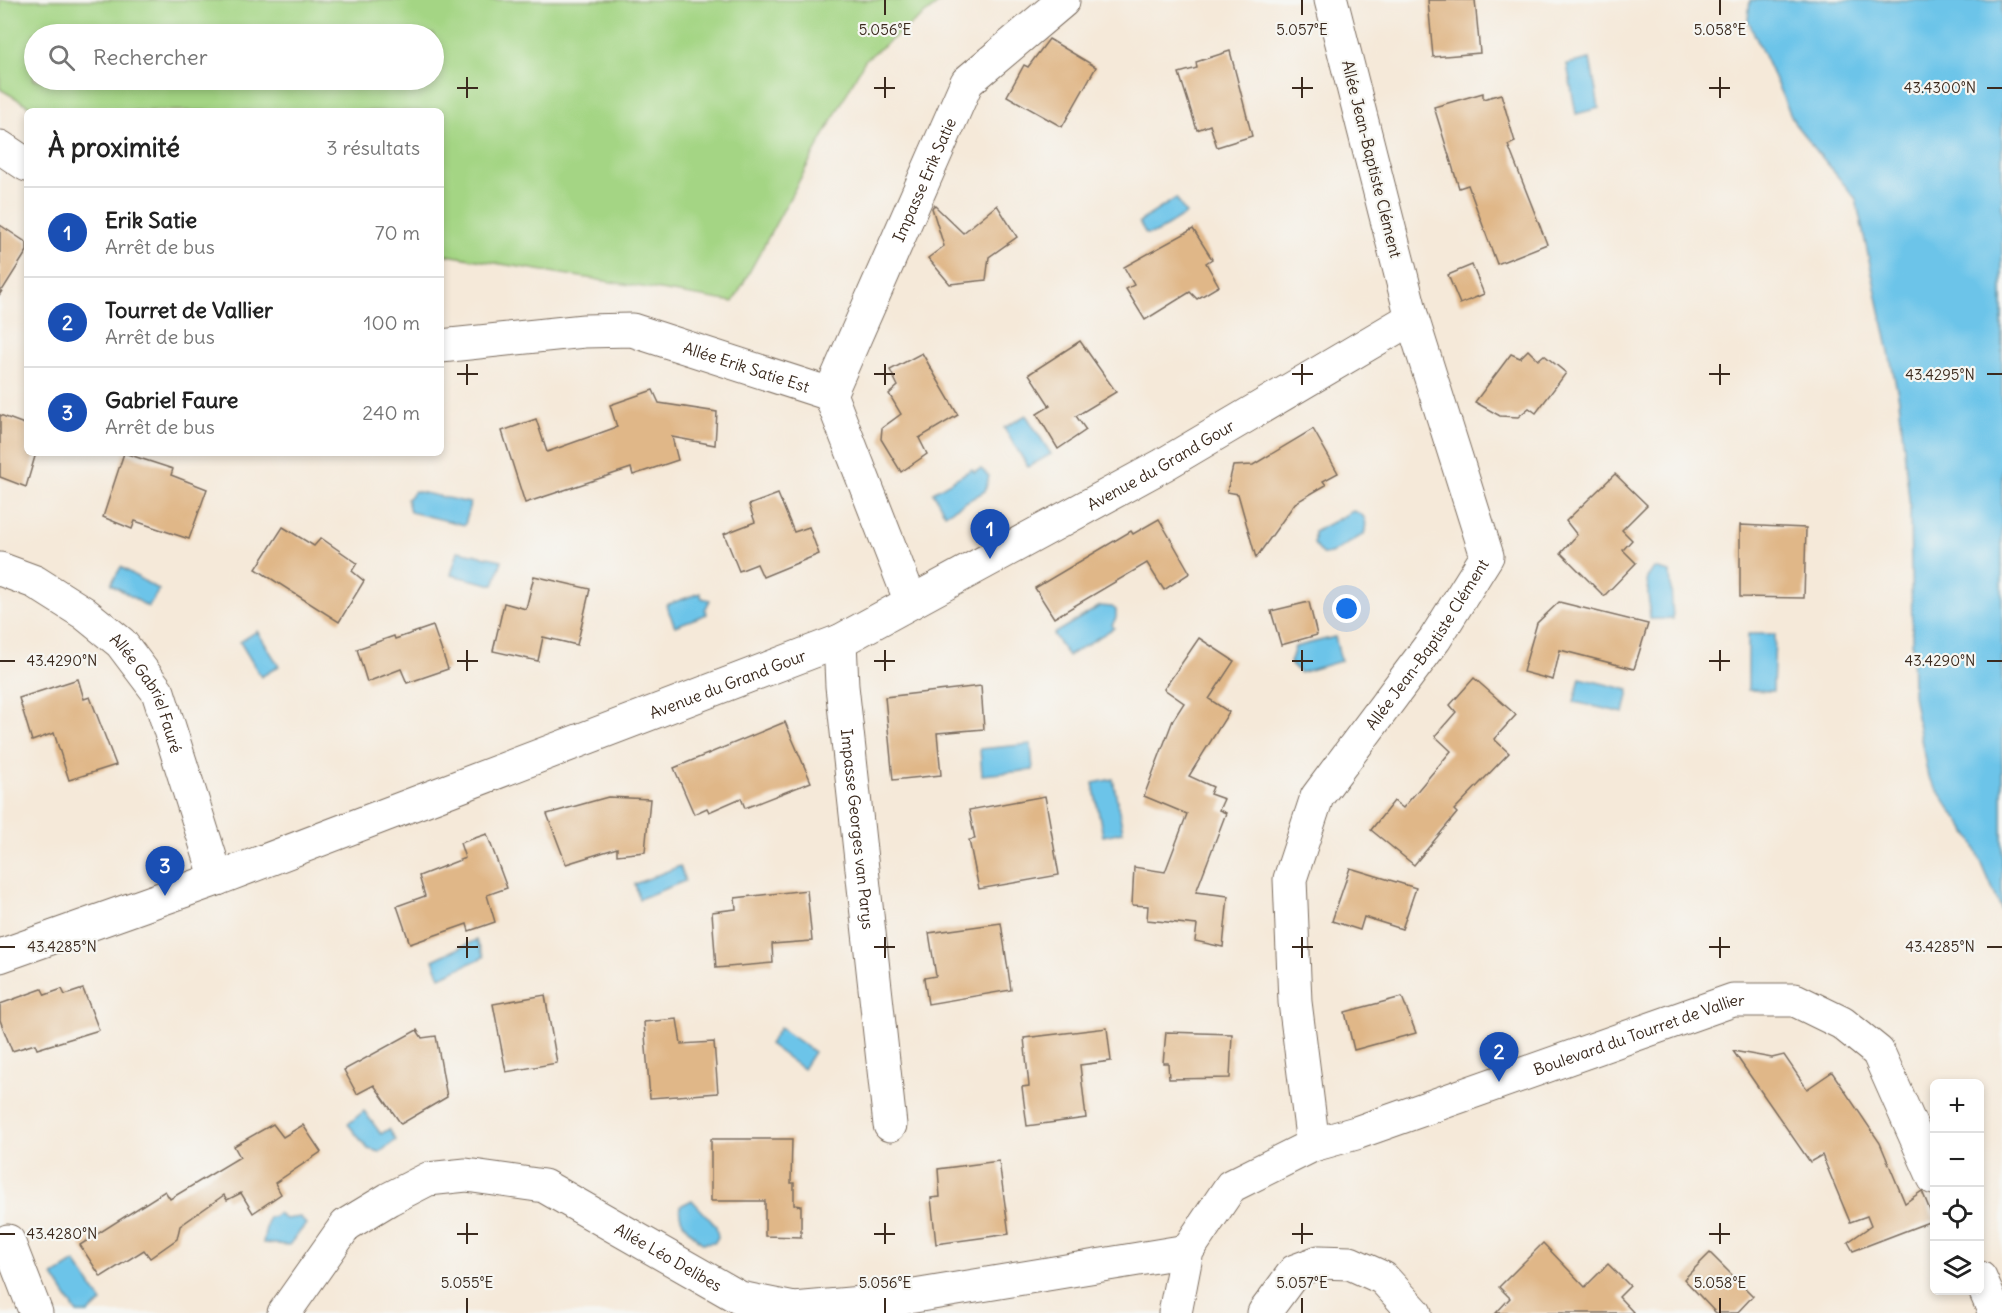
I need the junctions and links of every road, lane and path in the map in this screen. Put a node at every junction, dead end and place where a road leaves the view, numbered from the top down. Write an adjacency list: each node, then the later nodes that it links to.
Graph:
1 (1331, 0): 5 (street, Allée Jean-Baptiste Clément)
2 (1063, 1): 7 (street, Impasse Erik Satie)
3 (0, 147): 4 (street)
4 (24, 163)
5 (1412, 318): 9 (street, Avenue du Grand Gour); 14 (street, Allée Jean-Baptiste Clément)
6 (444, 346): 7 (street, Allée Erik Satie Est)
7 (830, 394): 9 (street, Allée Erik Satie Est)
8 (0, 569): 11 (street, Allée Gabriel Fauré)
9 (911, 602): 10 (street, Avenue du Grand Gour)
10 (840, 641): 11 (street, Avenue du Grand Gour); 13 (street, Impasse Georges van Parys)
11 (217, 879): 12 (street, Avenue du Grand Gour)
12 (0, 956)
13 (890, 1125)
14 (1313, 1145): 15 (street, Boulevard du Tourret de Vallier); 17 (street, Boulevard du Tourret de Vallier)
15 (1930, 1167)
16 (8, 1241): 19 (street)
17 (1187, 1251): 20 (street, Allée Léo Delibes); 21 (street, Boulevard du Tourret de Vallier)
18 (1984, 1287): 24 (street)
19 (36, 1313)
20 (284, 1313)
21 (1175, 1313)
22 (1264, 1313): 23 (street)
23 (1415, 1313)
24 (1995, 1313)

